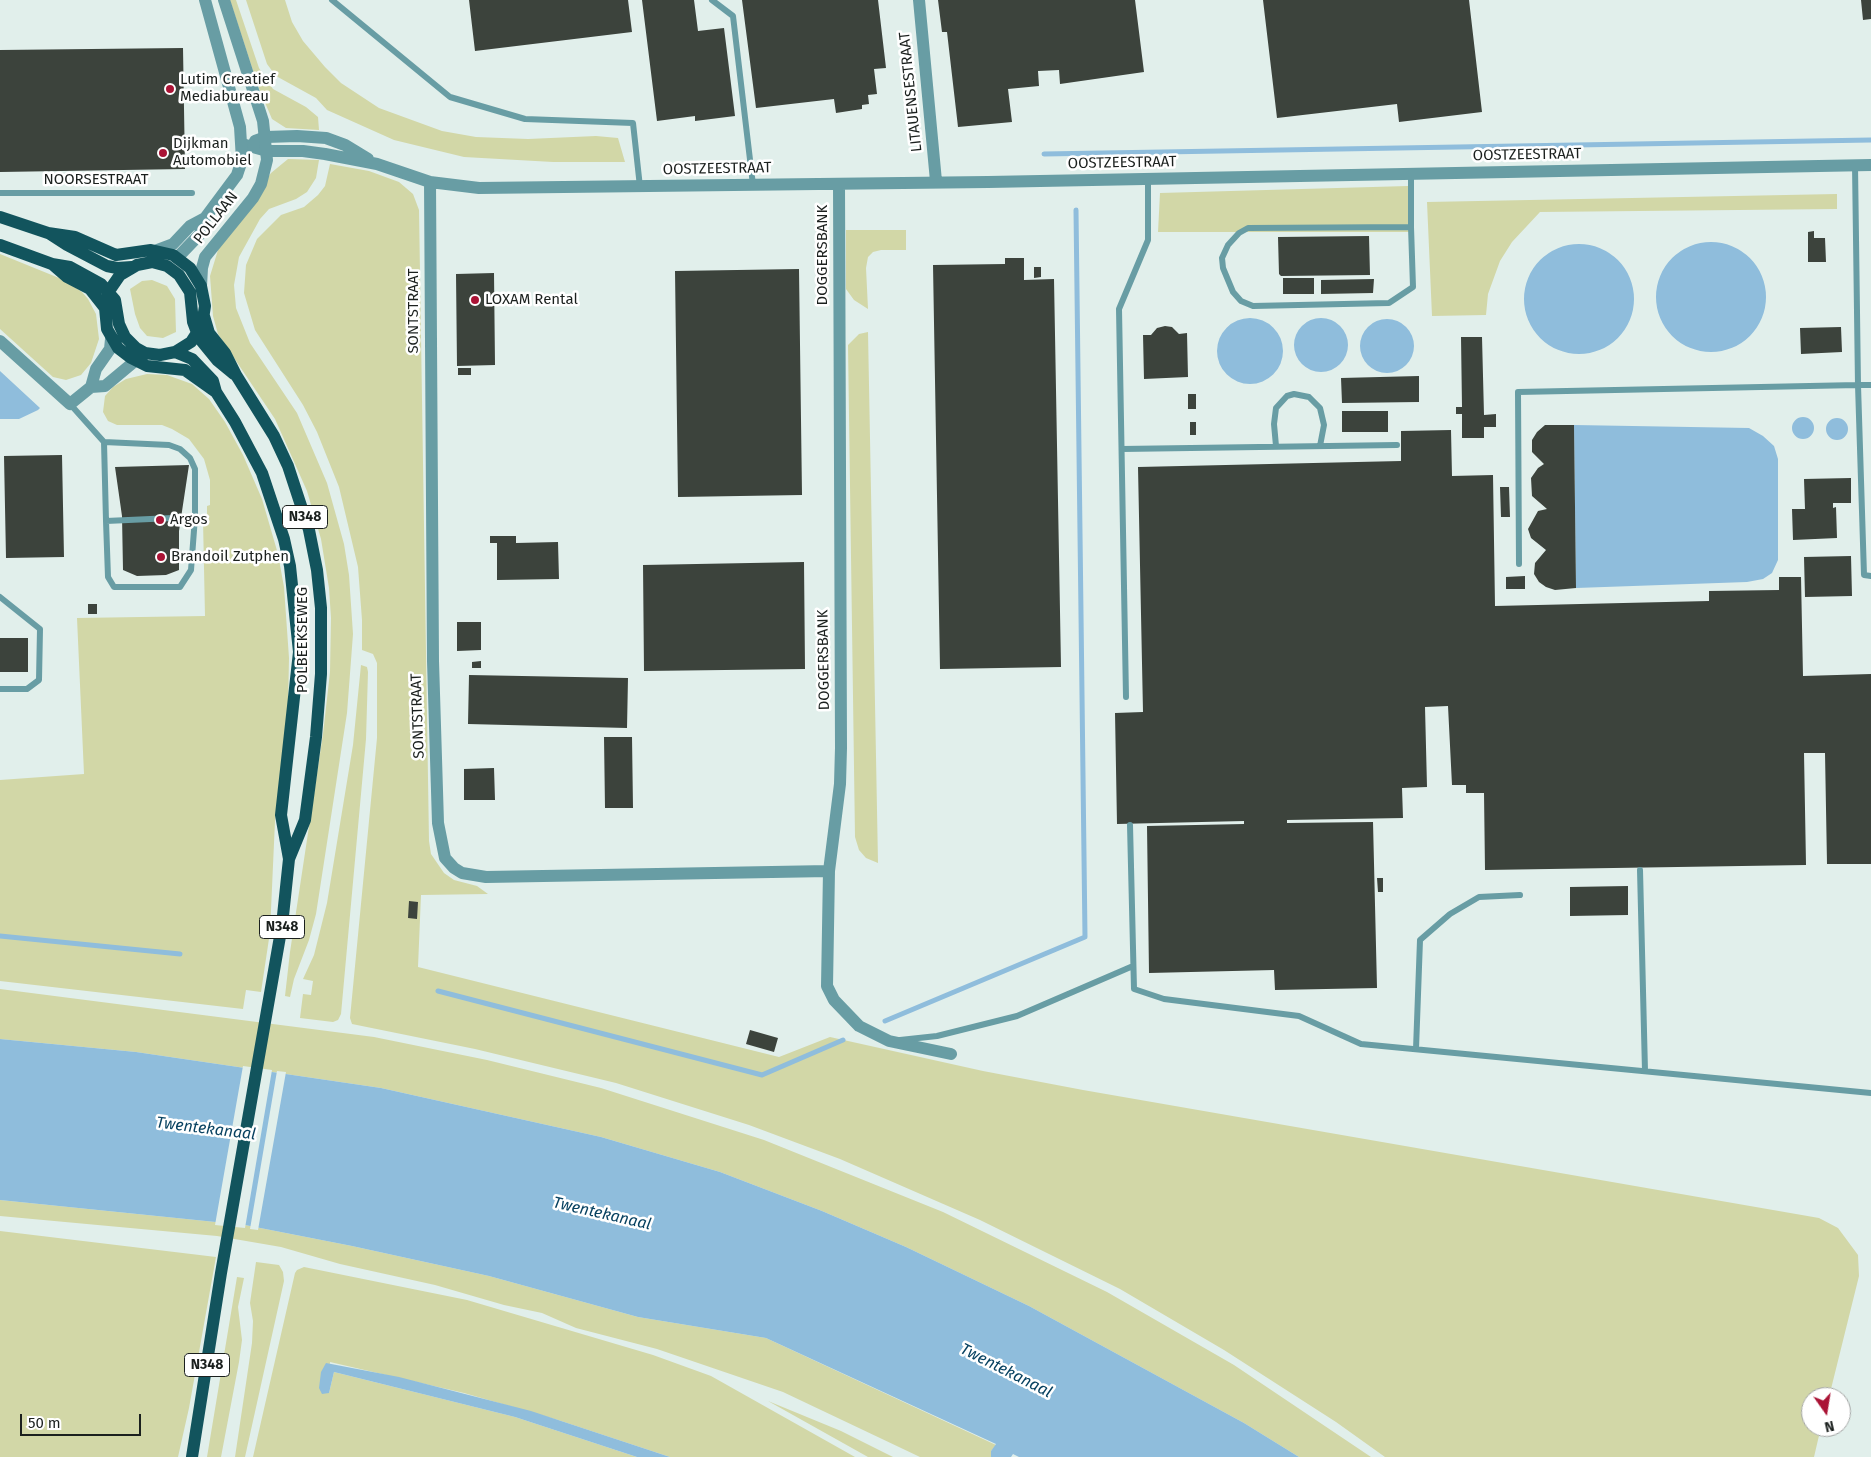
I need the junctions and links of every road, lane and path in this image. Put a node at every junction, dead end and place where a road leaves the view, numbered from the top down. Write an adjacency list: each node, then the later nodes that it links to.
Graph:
1 (205, 0): 7 (street, POLLAAN)
2 (224, 0): 6 (street, POLLAAN)
3 (332, 0): 18 (lane)
4 (712, 0): 17 (lane)
5 (919, 0): 14 (street, LITAUENSESTRAAT)
6 (266, 137): 7 (street, OOSTZEESTRAAT); 8 (street, POLLAAN); 9 (street, OOSTZEESTRAAT)
7 (242, 144): 8 (street, OOSTZEESTRAAT); 22 (street, POLLAAN)
8 (267, 151): 9 (street, OOSTZEESTRAAT); 31 (street, POLLAAN)
9 (377, 164): 15 (street, OOSTZEESTRAAT)
10 (1855, 165): 11 (street, OOSTZEESTRAAT); 12 (street, OOSTZEESTRAAT); 42 (lane)
11 (1871, 165)
12 (1411, 173): 13 (street, OOSTZEESTRAAT); 23 (lane)
13 (1148, 178): 14 (street, OOSTZEESTRAAT); 51 (lane)
14 (936, 181): 16 (street, OOSTZEESTRAAT)
15 (430, 182): 18 (street, OOSTZEESTRAAT); 62 (street, SONTSTRAAT)
16 (839, 184): 17 (street, OOSTZEESTRAAT); 62 (street, DOGGERSBANK)
17 (753, 185): 18 (street, OOSTZEESTRAAT)
18 (640, 187)
19 (0, 193): 20 (lane, NOORSESTRAAT)
20 (192, 193)
21 (0, 216): 24 (main road, N348)
22 (205, 218): 26 (street, POLLAAN); 27 (street, POLLAAN)
23 (1411, 226): 23 (lane)
24 (48, 233): 26 (main road, N348); 30 (main road, N348)
25 (0, 245): 28 (main road)
26 (157, 250): 27 (main road, N348)
27 (177, 258): 29 (main road, N348); 31 (main road, N348)
28 (52, 264): 32 (main road); 33 (main road)
29 (162, 264): 30 (main road, N348); 35 (main road, N348)
30 (132, 267): 32 (main road)
31 (201, 286): 34 (main road, N348)
32 (109, 291): 33 (main road); 39 (main road)
33 (105, 308): 36 (main road)
34 (204, 316): 35 (main road, N348); 41 (main road, POLBEEKSEWEG / N348)
35 (197, 334): 38 (main road, N348); 41 (main road, POLBEEKSEWEG / N348)
36 (111, 339): 40 (main road, N348); 44 (street)
37 (0, 341): 46 (street)
38 (175, 352): 39 (main road); 45 (main road, POLBEEKSEWEG / N348)
39 (150, 354): 40 (main road)
40 (135, 361): 44 (street); 45 (main road, POLBEEKSEWEG / N348)
41 (236, 375): 60 (main road, POLBEEKSEWEG / N348)
42 (1858, 385): 43 (lane); 54 (lane); 55 (lane)
43 (1871, 385)
44 (91, 386): 46 (street)
45 (216, 392): 60 (main road, POLBEEKSEWEG / N348)
46 (70, 404): 47 (lane)
47 (104, 442): 52 (lane); 53 (lane)
48 (1396, 445): 50 (lane)
49 (1276, 446): 50 (lane); 50 (lane); 51 (lane)
50 (1320, 446)
51 (1122, 448): 58 (lane)
52 (195, 517): 53 (lane); 53 (lane)
53 (106, 521)
54 (1519, 564)
55 (1871, 576)
56 (0, 597): 57 (lane)
57 (0, 689)
58 (1126, 698)
59 (1130, 825): 64 (lane)
60 (289, 859): 70 (main road, POLBEEKSEWEG / N348)
61 (1640, 870): 68 (lane)
62 (829, 872): 65 (street, DOGGERSBANK)
63 (1520, 895): 66 (lane)
64 (1133, 966): 65 (lane); 66 (lane)
65 (889, 1041): 67 (street, DOGGERSBANK)
66 (1416, 1049): 68 (lane)
67 (951, 1054)
68 (1645, 1071): 69 (lane)
69 (1871, 1093)
70 (192, 1457)

